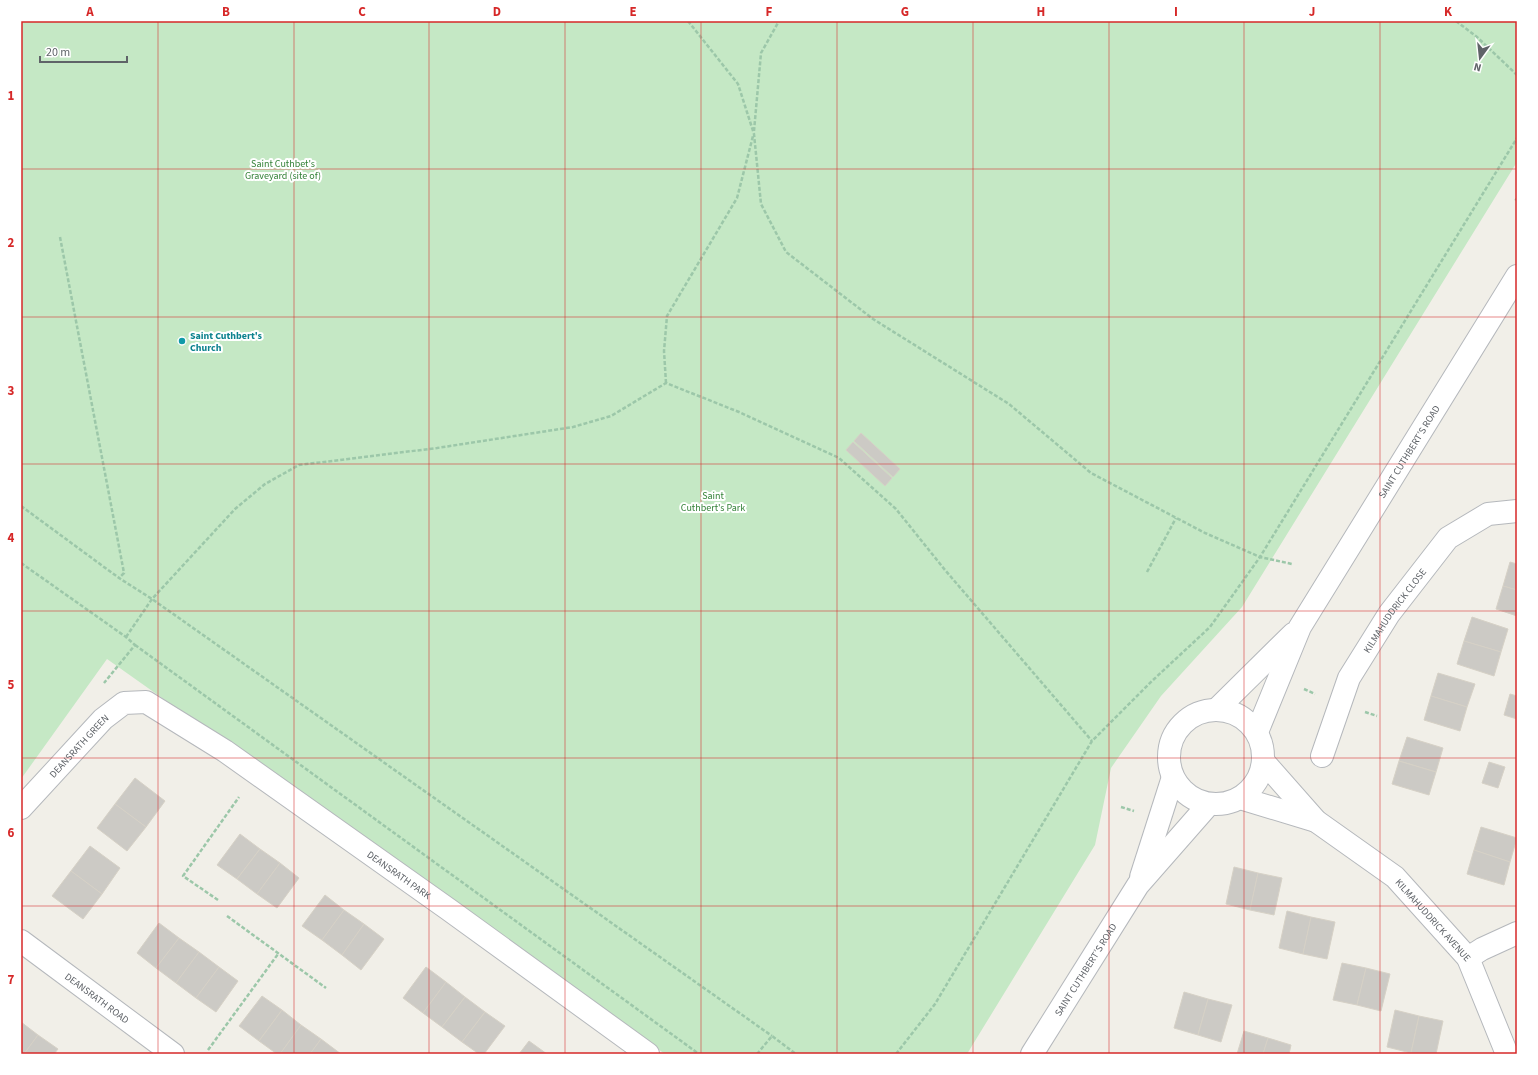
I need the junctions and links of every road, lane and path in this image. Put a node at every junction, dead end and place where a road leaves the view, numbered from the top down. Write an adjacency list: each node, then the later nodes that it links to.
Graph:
1 (688, 21): 5 (path)
2 (779, 21): 5 (path)
3 (1456, 21): 4 (path)
4 (1517, 75)
5 (754, 134): 9 (path); 12 (path)
6 (1517, 138): 13 (path)
7 (60, 237): 17 (path)
8 (1517, 276): 19 (street, SAINT CUTHBERT’S ROAD)
9 (666, 383): 18 (path); 26 (path)
10 (21, 506): 17 (path)
11 (1517, 509): 27 (street, KILMAHUDDRICK CLOSE)
12 (1176, 518): 13 (path); 16 (path)
13 (1260, 557): 15 (path); 26 (path)
14 (21, 563): 20 (path)
15 (1292, 564)
16 (1147, 572)
17 (119, 578): 18 (path)
18 (152, 599): 20 (path); 43 (path)
19 (1300, 627): 24 (street, SAINT CUTHBERT’S ROAD); 25 (street, SAINT CUTHBERT’S ROAD)
20 (126, 637): 21 (path)
21 (135, 645): 22 (path); 47 (path)
22 (103, 684)
23 (146, 702): 33 (street, DEANSRATH GREEN); 46 (street, DEANSRATH PARK)
24 (1217, 709): 25 (street); 29 (street)
25 (1257, 732): 28 (street)
26 (1092, 740): 50 (path)
27 (1322, 756)
28 (1264, 762): 31 (street); 34 (street, KILMAHUDDRICK AVENUE)
29 (1173, 777): 32 (street); 35 (street, SAINT CUTHBERT’S ROAD)
30 (239, 797): 36 (path)
31 (1240, 798): 32 (street); 34 (street, KILMAHUDDRICK AVENUE)
32 (1209, 804): 35 (street, SAINT CUTHBERT’S ROAD)
33 (21, 808)
34 (1316, 821): 41 (street, KILMAHUDDRICK AVENUE)
35 (1138, 885): 51 (street, SAINT CUTHBERT’S ROAD)
36 (218, 900)
37 (227, 916): 40 (path)
38 (1517, 933): 41 (street)
39 (21, 941): 45 (street, DEANSRATH ROAD)
40 (278, 954): 42 (path); 44 (path)
41 (1468, 958): 52 (street, KILMAHUDDRICK AVENUE)
42 (326, 988)
43 (772, 1036): 48 (path); 49 (path)
44 (208, 1050)
45 (173, 1054)
46 (648, 1054)
47 (699, 1054)
48 (757, 1054)
49 (796, 1054)
50 (896, 1054)
51 (1032, 1054)
52 (1507, 1054)

